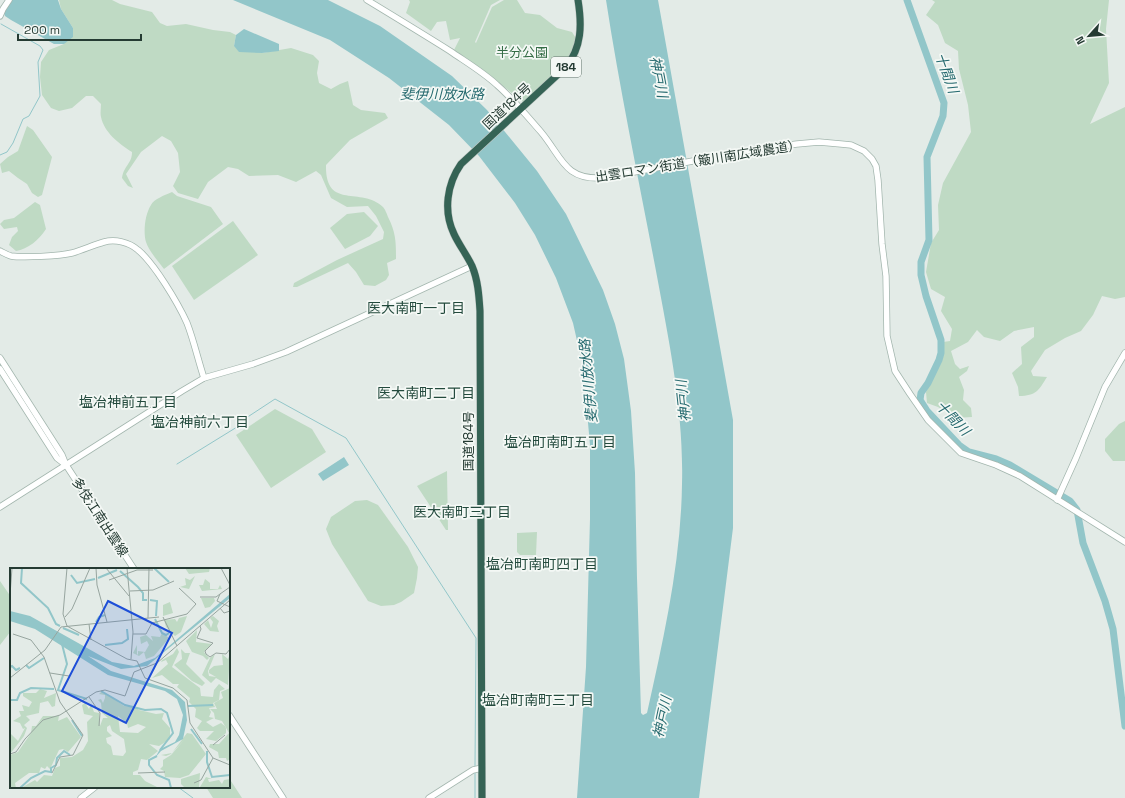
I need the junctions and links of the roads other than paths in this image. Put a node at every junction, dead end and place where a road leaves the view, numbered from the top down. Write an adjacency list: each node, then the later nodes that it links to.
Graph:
1 (9, 0): 4 (street)
2 (367, 0): 5 (street, 出雲ロマン街道（簸川南広域農道）)
3 (578, 0): 5 (highway, 国道184号 / 184)
4 (0, 16)
5 (521, 109): 7 (highway, 国道184号 / 184); 13 (street, 出雲ロマン街道（簸川南広域農道）)
6 (0, 251): 11 (street)
7 (472, 266): 11 (street); 18 (highway, 国道184号 / 184)
8 (1125, 353): 13 (street)
9 (0, 358): 12 (street, 多伎江南出雲線)
10 (0, 369): 12 (street, 多伎江南出雲線)
11 (204, 378): 12 (street)
12 (66, 465): 14 (street); 16 (street, 多伎江南出雲線)
13 (1057, 500): 15 (street, 出雲ロマン街道（簸川南広域農道）)
14 (0, 507)
15 (1125, 542)
16 (133, 568)
17 (230, 717): 21 (street)
18 (482, 768): 22 (street); 23 (highway, 国道184号 / 184)
19 (94, 788): 20 (street)
20 (81, 798)
21 (283, 798)
22 (429, 798)
23 (482, 798)

